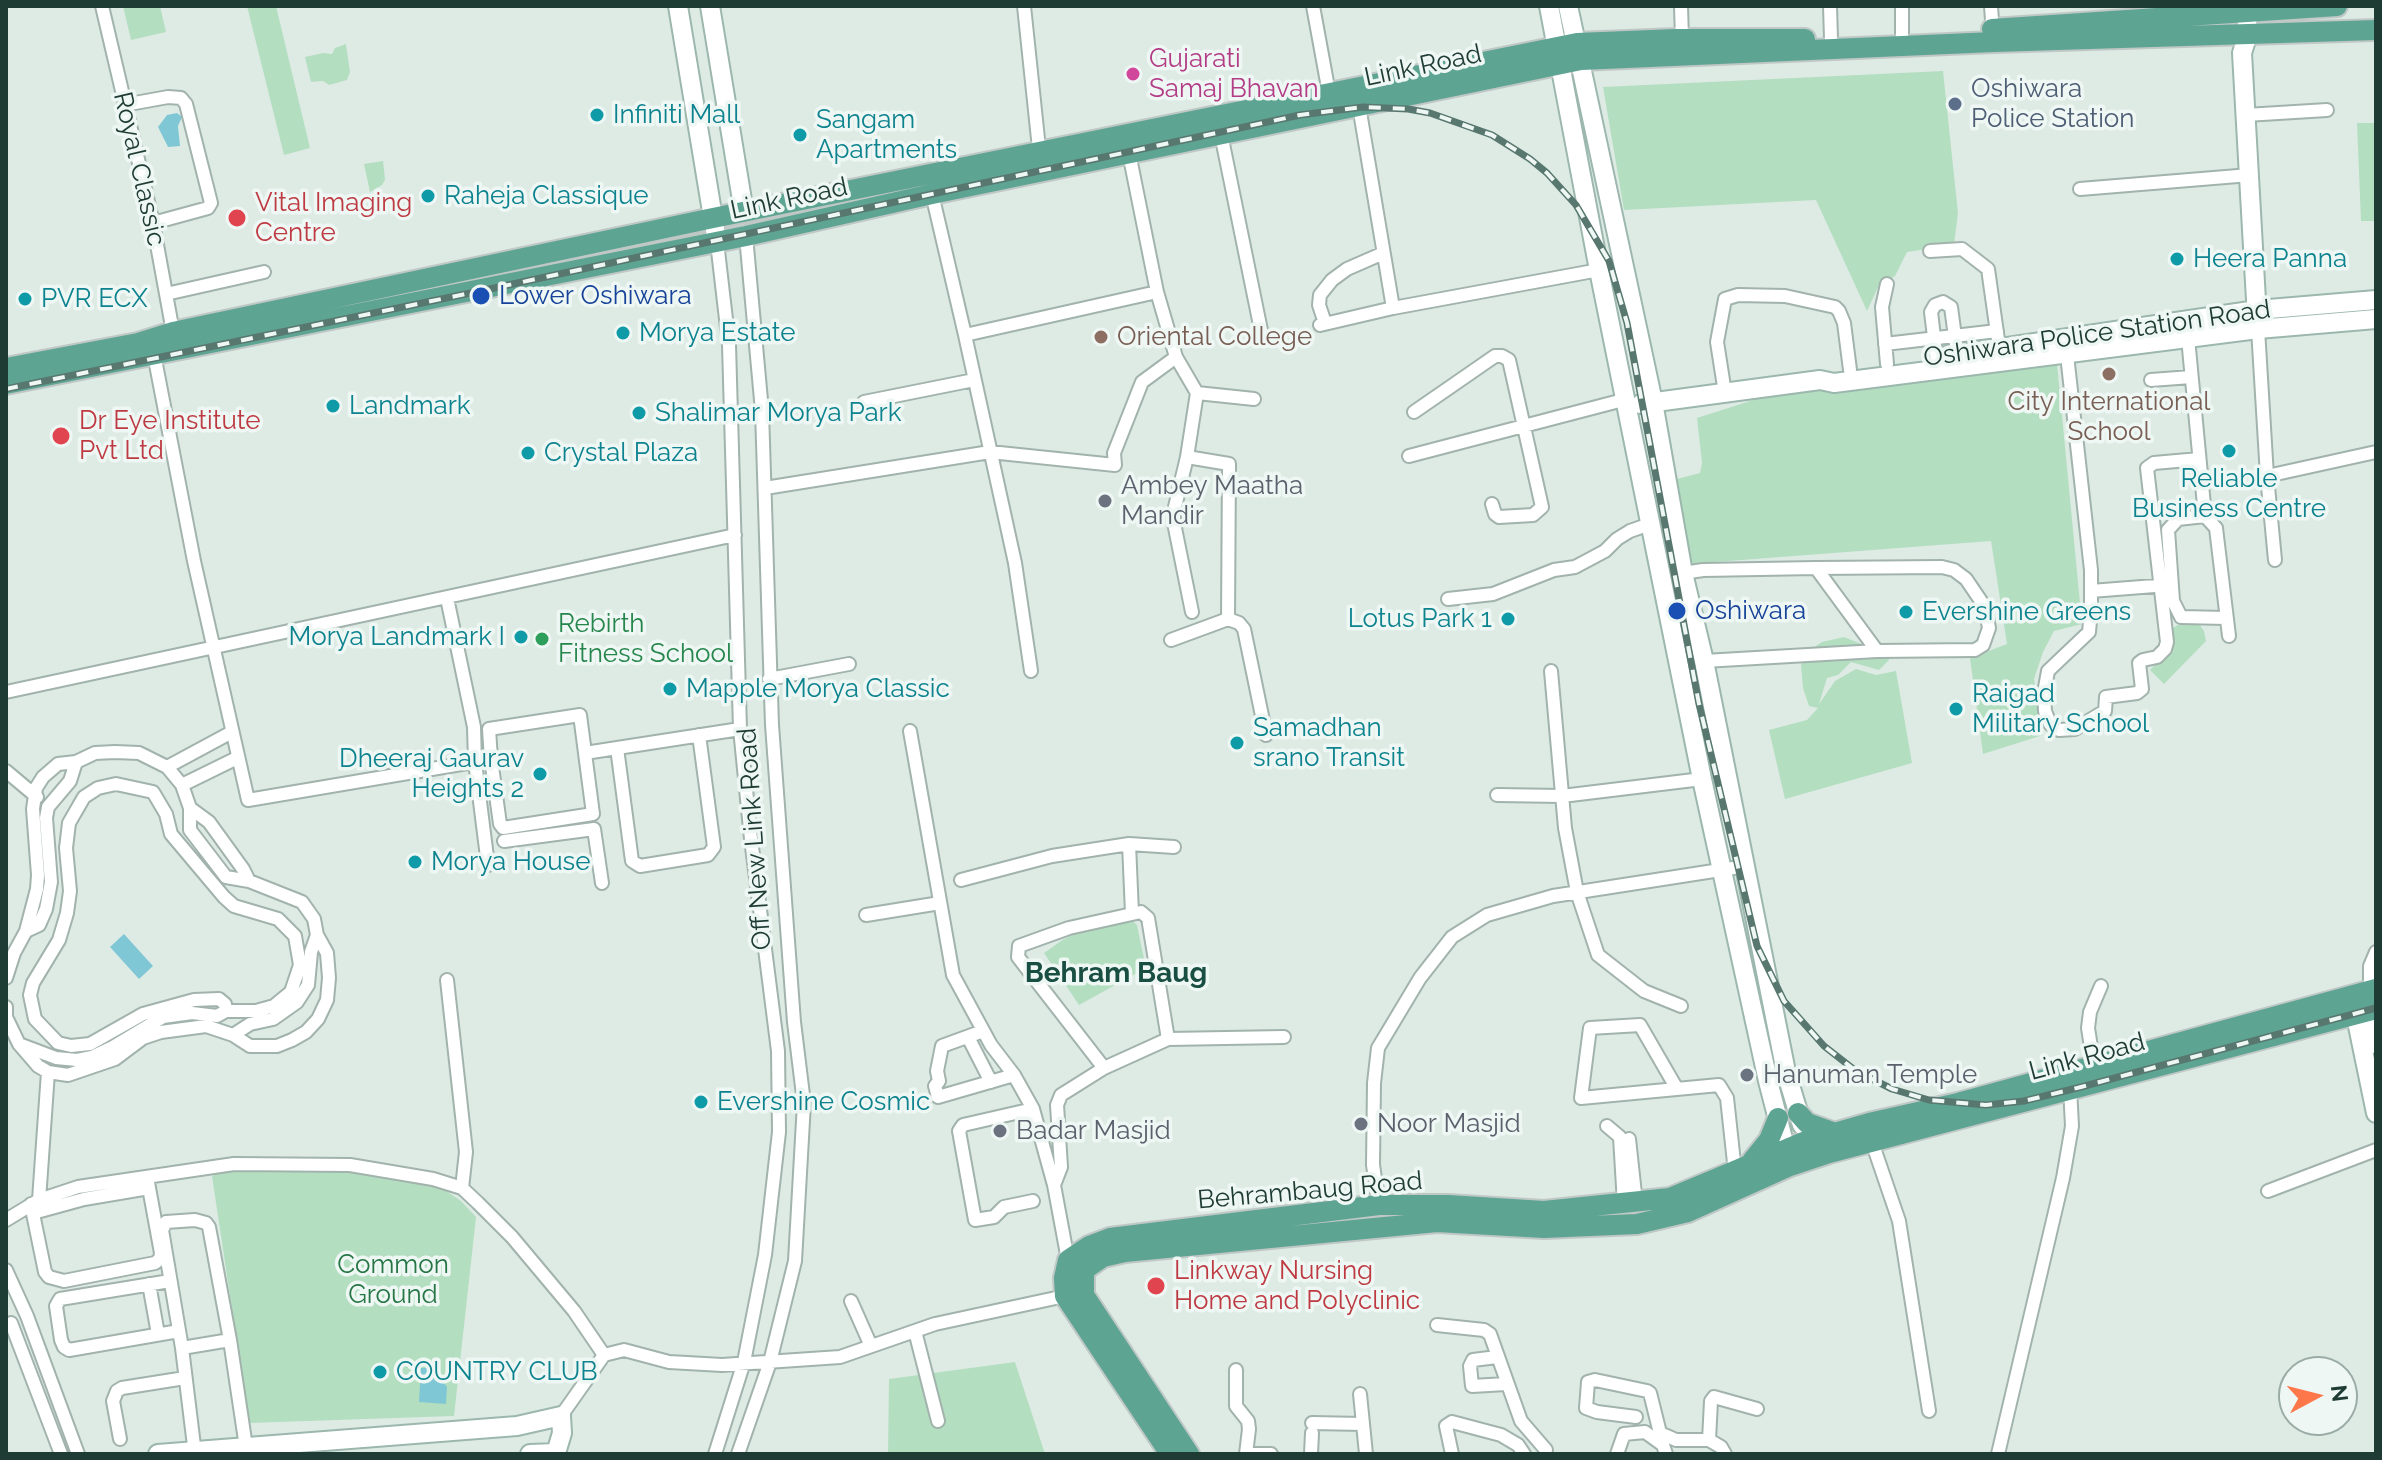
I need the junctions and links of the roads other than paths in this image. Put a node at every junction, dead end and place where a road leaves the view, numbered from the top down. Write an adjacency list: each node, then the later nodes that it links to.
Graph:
1 (102, 6): 23 (street, Royal Classic)
2 (678, 6): 33 (main road)
3 (710, 6): 32 (main road)
4 (1024, 6): 28 (street)
5 (1313, 6): 21 (street)
6 (1549, 6): 20 (main road)
7 (1568, 6): 20 (main road)
8 (1681, 6): 17 (street)
9 (1830, 6): 18 (street)
10 (1902, 6): 16 (street)
11 (1991, 6): 15 (street)
12 (2337, 6): 13 (main road)
13 (2239, 9): 15 (main road); 19 (main road)
14 (2376, 30): 19 (main road)
15 (1993, 36): 16 (main road); 19 (main road); 20 (main road)
16 (1902, 38): 18 (main road)
17 (1682, 39): 18 (main road); 20 (main road)
18 (1831, 39)
19 (2241, 41): 25 (main road)
20 (1569, 54): 22 (main road, Link Road); 39 (main road); 73 (main road)
21 (1329, 93): 22 (main road, Link Road); 28 (main road, Link Road)
22 (1370, 97): 26 (main road, Link Road); 45 (street)
23 (124, 105): 34 (street, Royal Classic); 34 (street)
24 (2327, 110): 25 (street)
25 (2246, 115): 29 (main road)
26 (1221, 134): 27 (main road, Link Road); 52 (street)
27 (1129, 153): 28 (main road, Link Road); 42 (street)
28 (1040, 162): 31 (main road, Link Road); 32 (main road, Link Road)
29 (2250, 175): 30 (street); 46 (main road)
30 (2080, 189)
31 (932, 194): 35 (main road, Link Road); 50 (street)
32 (744, 212): 33 (main road, Link Road); 35 (main road, Off New Link Road)
33 (713, 218): 36 (main road); 49 (main road, Link Road)
34 (153, 223): 43 (street, Royal Classic)
35 (746, 236): 36 (main road, Link Road); 82 (street, Off New Link Road)
36 (717, 242): 54 (main road, Link Road); 86 (street, Off New Link Road)
37 (1930, 251): 56 (street)
38 (1379, 255): 45 (street)
39 (1599, 270): 45 (street); 72 (main road)
40 (264, 272): 43 (street)
41 (1887, 284): 53 (street)
42 (1157, 292): 50 (street); 59 (street)
43 (166, 294): 49 (street, Royal Classic)
44 (2370, 300): 46 (main road, Oshiwara Police Station Road); 47 (main road)
45 (1393, 308)
46 (2257, 310): 48 (main road); 55 (main road, Oshiwara Police Station Road)
47 (2371, 319): 48 (main road, Oshiwara Police Station Road)
48 (2258, 329): 51 (main road, Oshiwara Police Station Road); 81 (street)
49 (173, 332): 54 (main road, Link Road)
50 (965, 335): 64 (street)
51 (2188, 338): 55 (main road, Oshiwara Police Station Road); 63 (street)
52 (1263, 340)
53 (1885, 344): 58 (street); 60 (street)
54 (152, 346): 61 (main road, Link Road); 67 (main road, Link Road); 99 (street)
55 (2066, 346): 56 (main road, Oshiwara Police Station Road); 91 (street)
56 (1999, 347): 57 (main road, Oshiwara Police Station Road)
57 (1957, 353): 58 (main road, Oshiwara Police Station Road); 58 (street)
58 (1936, 355): 60 (main road, Oshiwara Police Station Road); 65 (main road, Oshiwara Police Station Road)
59 (1176, 357): 68 (street); 76 (street)
60 (1887, 364): 62 (main road, Oshiwara Police Station Road)
61 (6, 368)
62 (1850, 370): 65 (main road, Oshiwara Police Station Road); 69 (street)
63 (2191, 377): 66 (street); 80 (street)
64 (974, 380): 71 (street); 76 (street)
65 (1820, 380): 69 (main road, Oshiwara Police Station Road)
66 (2151, 380)
67 (6, 384)
68 (1197, 393): 70 (street); 79 (street)
69 (1725, 393): 73 (main road, Oshiwara Police Station Road)
70 (1254, 399)
71 (864, 402)
72 (1628, 402): 73 (main road, Oshiwara Police Station Road); 75 (street); 85 (main road)
73 (1653, 402): 89 (main road)
74 (1414, 412): 75 (street)
75 (1524, 425): 78 (street); 83 (street)
76 (990, 452): 82 (street); 103 (street)
77 (2376, 452): 81 (street)
78 (1409, 456)
79 (1187, 457): 94 (street); 96 (street)
80 (2199, 459): 84 (street); 90 (street)
81 (2267, 476): 87 (street)
82 (765, 488): 105 (street, Off New Link Road)
83 (1492, 504)
84 (2205, 516): 90 (street); 95 (street)
85 (1650, 524): 93 (street); 120 (main road)
86 (735, 535): 92 (street); 107 (street, Off New Link Road)
87 (2275, 560)
88 (1816, 568): 89 (street); 100 (street); 100 (street)
89 (1683, 573): 101 (main road)
90 (2166, 585): 91 (street); 91 (street); 95 (street)
91 (2091, 591)
92 (447, 598): 99 (street); 117 (street)
93 (1448, 599)
94 (1192, 612)
95 (2226, 618): 97 (street)
96 (1228, 619): 98 (street); 111 (street)
97 (2229, 636)
98 (1171, 640)
99 (213, 648): 106 (street); 109 (street)
100 (1877, 651): 101 (street)
101 (1704, 661): 133 (main road)
102 (849, 664): 105 (street)
103 (1031, 671)
104 (1551, 671): 124 (street)
105 (769, 679): 203 (street, Off New Link Road)
106 (6, 692)
107 (740, 729): 110 (street); 202 (street, Off New Link Road)
108 (910, 731): 139 (street)
109 (232, 732): 114 (street); 118 (street)
110 (699, 735): 112 (street); 112 (street)
111 (1266, 735)
112 (617, 748): 113 (street)
113 (585, 753): 115 (street); 127 (street)
114 (237, 758): 117 (street); 121 (street)
115 (491, 759): 117 (street); 127 (street)
116 (76, 762): 118 (street); 122 (street); 125 (street)
117 (475, 762): 132 (street)
118 (167, 767): 121 (street)
119 (6, 771): 122 (street)
120 (1702, 779): 124 (street); 134 (main road)
121 (182, 785): 126 (street)
122 (34, 794): 125 (street); 142 (street)
123 (1497, 795): 124 (street)
124 (1562, 796): 138 (street)
125 (48, 807): 142 (street)
126 (190, 808): 136 (street); 136 (street)
127 (593, 814): 128 (street)
128 (594, 829): 129 (street); 137 (street)
129 (504, 841)
130 (1129, 844): 131 (street); 135 (street); 140 (street)
131 (1174, 847)
132 (488, 865)
133 (1746, 866): 134 (street); 168 (main road)
134 (1722, 868): 138 (street); 168 (main road)
135 (961, 880)
136 (249, 881): 143 (street)
137 (602, 883)
138 (1577, 892): 149 (street); 182 (street)
139 (940, 903): 141 (street); 152 (street)
140 (1132, 913): 156 (street); 160 (street)
141 (866, 915)
142 (26, 931): 145 (street)
143 (317, 935): 153 (street); 153 (street)
144 (2376, 952): 148 (street)
145 (6, 978)
146 (447, 980): 178 (street)
147 (2101, 986): 159 (street)
148 (2366, 1000): 158 (main road); 159 (main road, Link Road); 164 (main road, Link Road); 167 (main road)
149 (1681, 1006)
150 (6, 1007): 157 (street)
151 (226, 1011): 151 (street); 157 (street)
152 (983, 1031): 154 (street); 162 (street)
153 (233, 1035): 161 (street)
154 (968, 1037): 163 (street); 163 (street)
155 (1284, 1037): 156 (street)
156 (1168, 1039): 160 (street)
157 (19, 1044): 161 (street)
158 (2376, 1044)
159 (2094, 1066): 171 (main road, Link Road)
160 (1104, 1068): 177 (street)
161 (48, 1072): 183 (street)
162 (1014, 1075): 163 (street); 166 (street)
163 (991, 1082)
164 (2070, 1088): 172 (main road, Link Road); 239 (street)
165 (1677, 1089): 165 (street); 175 (street)
166 (1033, 1109): 177 (street); 180 (street)
167 (2376, 1113)
168 (1788, 1115): 171 (main road); 171 (main road); 174 (main road); 175 (main road)
169 (1607, 1126): 181 (street)
170 (1629, 1139): 181 (street)
171 (1819, 1142): 172 (main road, Link Road); 174 (main road)
172 (1872, 1142): 209 (street)
173 (2376, 1150): 179 (street)
174 (1788, 1158): 175 (main road, Behrambaug Road); 185 (main road, Behrambaug Road)
175 (1741, 1169): 181 (main road, Behrambaug Road)
176 (148, 1182): 178 (street); 183 (street); 183 (street)
177 (1054, 1185): 185 (street)
178 (462, 1188): 200 (street)
179 (2268, 1191)
180 (1033, 1201)
181 (1630, 1204): 182 (main road, Behrambaug Road)
182 (1379, 1205): 185 (main road, Behrambaug Road)
183 (34, 1206): 184 (street)
184 (6, 1220)
185 (1076, 1265): 189 (main road); 229 (main road)
186 (6, 1270): 191 (street)
187 (170, 1281): 188 (street); 194 (street); 197 (street)
188 (149, 1284): 196 (street); 196 (street)
189 (1065, 1296): 195 (street); 228 (main road)
190 (851, 1301): 198 (street)
191 (27, 1316): 192 (street); 221 (street)
192 (9, 1324): 220 (street)
193 (1437, 1325): 201 (street)
194 (179, 1331): 196 (street); 199 (street)
195 (915, 1331): 198 (street); 212 (street)
196 (158, 1334)
197 (230, 1340): 199 (street); 217 (street)
198 (871, 1346): 203 (street)
199 (182, 1348): 205 (street)
200 (604, 1355): 202 (street); 210 (street)
201 (1497, 1357): 206 (street); 206 (street)
202 (744, 1362): 203 (street); 226 (street, Off New Link Road)
203 (770, 1362): 227 (street, Off New Link Road)
204 (1236, 1370): 230 (street)
205 (185, 1378): 214 (street); 218 (street)
206 (1506, 1384): 219 (street)
207 (1360, 1394): 213 (street)
208 (1757, 1409): 215 (street)
209 (1929, 1411)
210 (561, 1416): 216 (main road); 225 (main road)
211 (1636, 1417): 215 (street)
212 (938, 1421)
213 (1363, 1424): 232 (street); 233 (street)
214 (120, 1439)
215 (1709, 1440): 238 (street)
216 (362, 1446): 217 (main road)
217 (246, 1447): 218 (main road)
218 (195, 1452): 222 (main road)
219 (1543, 1453)
220 (61, 1454)
221 (78, 1454)
222 (158, 1454)
223 (533, 1454): 224 (main road)
224 (550, 1454): 225 (main road)
225 (557, 1454)
226 (715, 1454)
227 (738, 1454)
228 (1170, 1454)
229 (1189, 1454)
230 (1248, 1454): 231 (street)
231 (1271, 1454)
232 (1311, 1454)
233 (1366, 1454)
234 (1452, 1454): 235 (street)
235 (1524, 1454)
236 (1617, 1454): 237 (street)
237 (1666, 1454)
238 (1725, 1454)
239 (1998, 1454)

